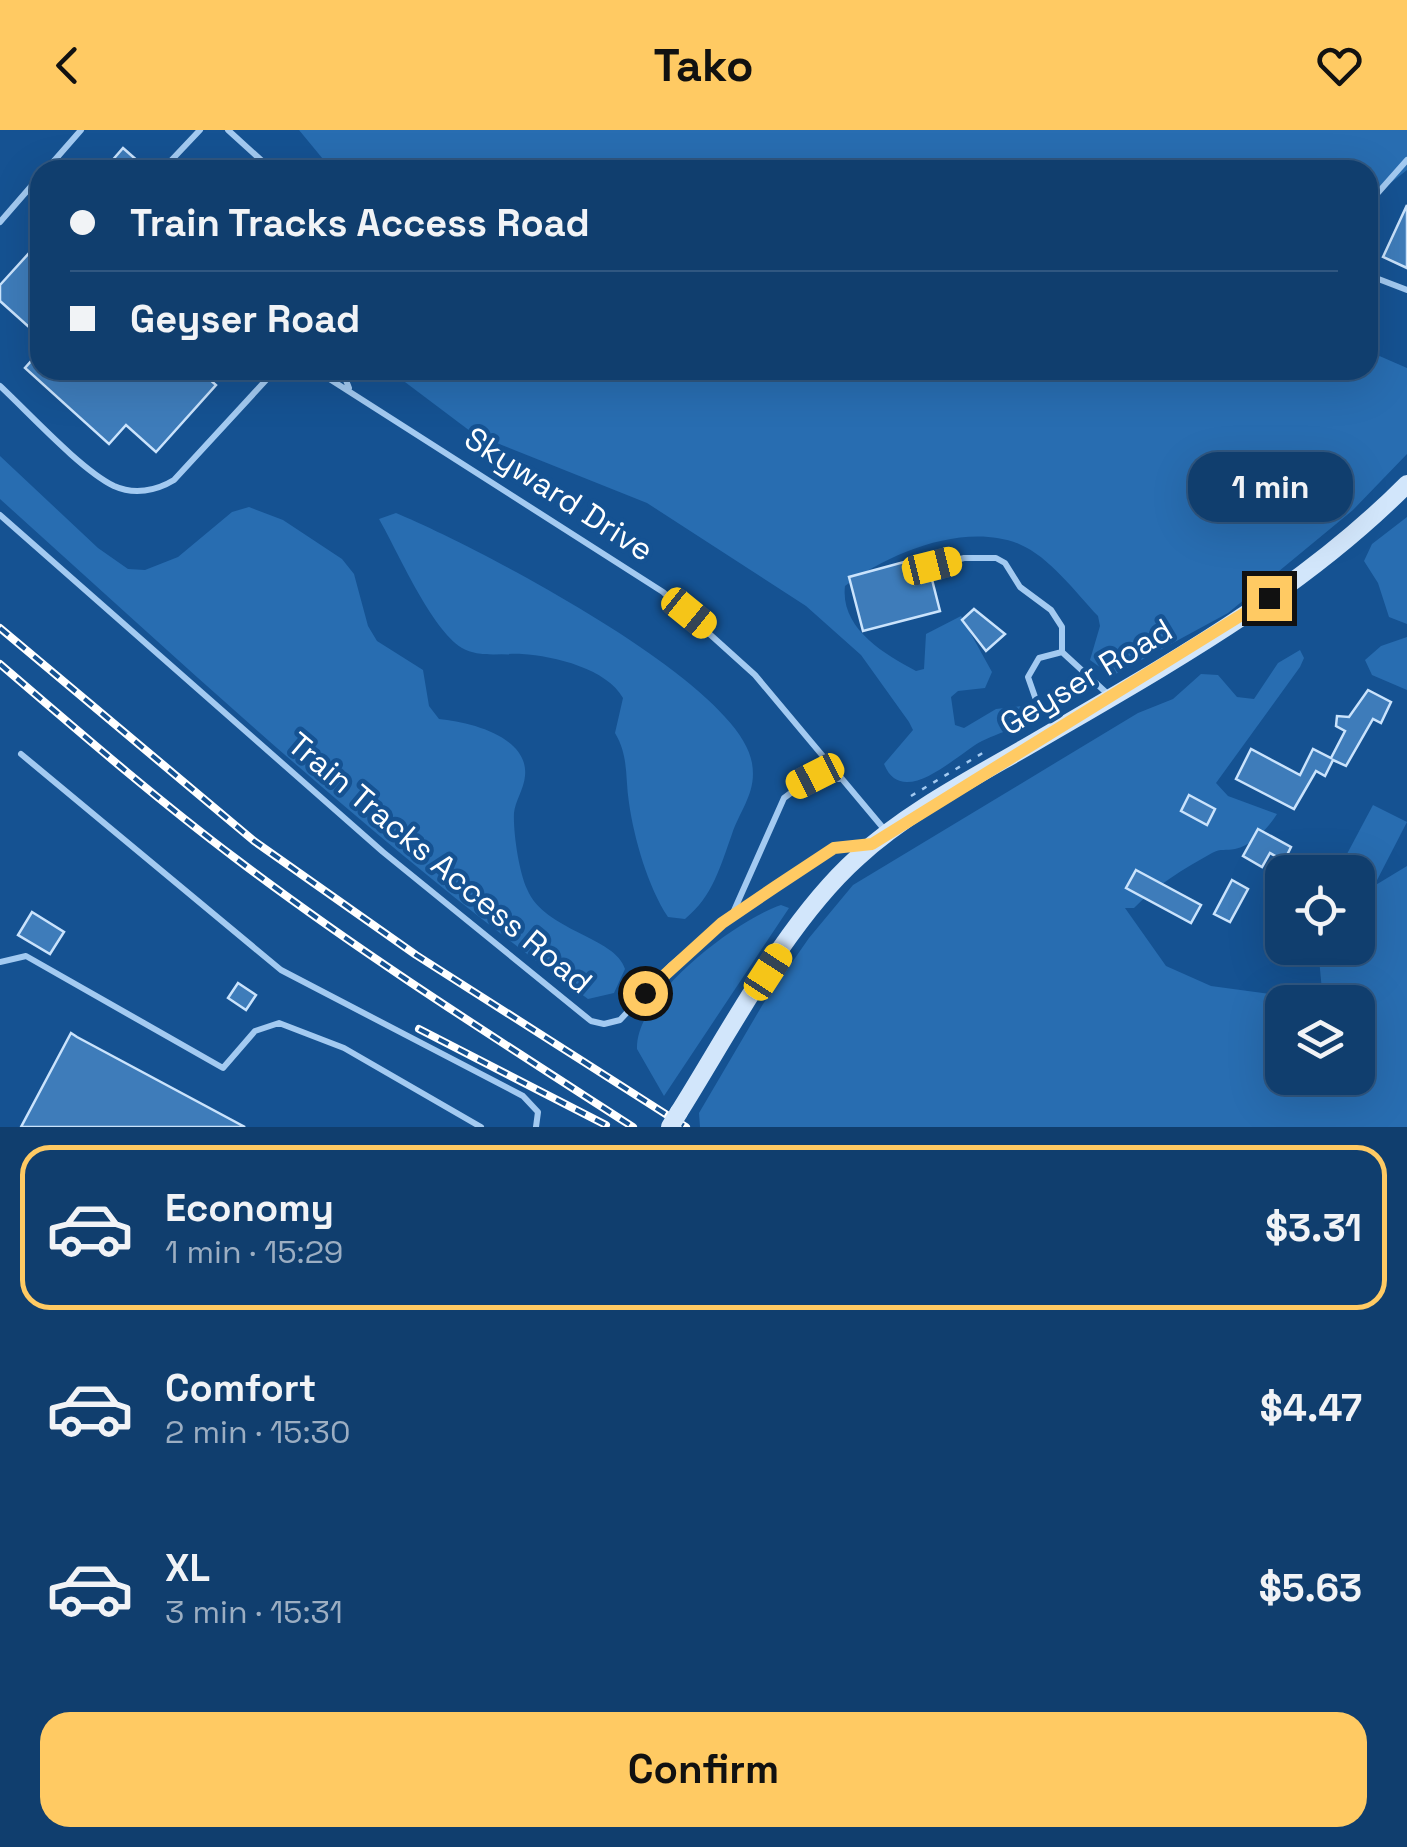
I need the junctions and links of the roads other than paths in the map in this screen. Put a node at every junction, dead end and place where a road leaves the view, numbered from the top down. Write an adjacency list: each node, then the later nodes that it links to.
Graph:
1 (81, 130): 4 (lane)
2 (200, 130): 5 (lane)
3 (228, 130): 6 (lane)
4 (55, 160)
5 (172, 160)
6 (261, 160)
7 (1407, 160): 9 (lane)
8 (30, 188): 10 (lane)
9 (1378, 193)
10 (0, 222)
11 (1378, 280): 12 (lane)
12 (1407, 290)
13 (266, 380): 16 (lane, Skyward Drive)
14 (334, 380): 17 (lane, Skyward Drive)
15 (346, 380): 17 (lane)
16 (0, 386)
17 (350, 389): 25 (lane, Skyward Drive)
18 (1407, 484): 22 (street, Geyser Road)
19 (0, 515): 27 (lane, Train Tracks Access Road)
20 (932, 566): 21 (lane)
21 (1062, 652): 22 (lane); 23 (lane)
22 (1111, 698): 23 (street, Geyser Road)
23 (1059, 728): 26 (street, Geyser Road)
24 (21, 754): 31 (lane)
25 (845, 782): 26 (lane, Skyward Drive); 27 (lane)
26 (880, 839): 27 (lane, Train Tracks Access Road); 29 (street, Geyser Road)
27 (732, 916)
28 (0, 962): 30 (lane)
29 (675, 1120)
30 (481, 1127)
31 (536, 1127)

